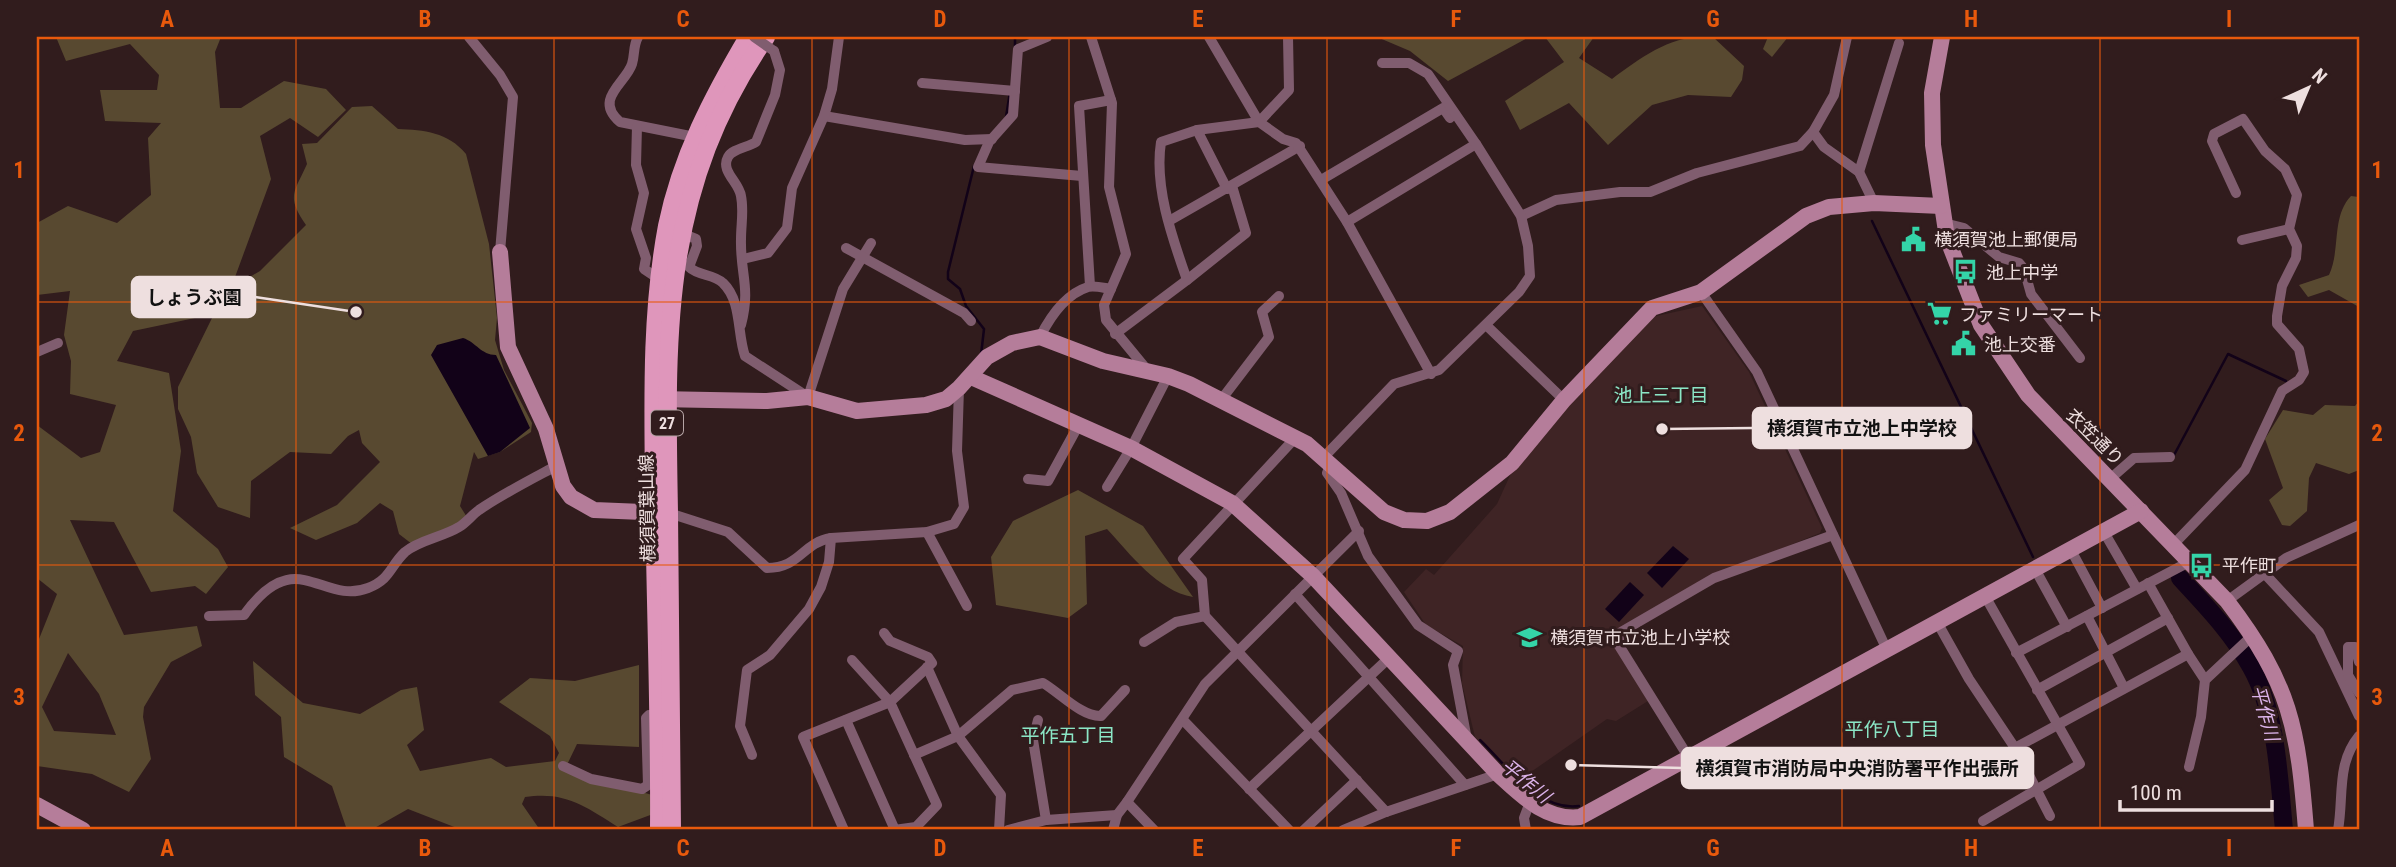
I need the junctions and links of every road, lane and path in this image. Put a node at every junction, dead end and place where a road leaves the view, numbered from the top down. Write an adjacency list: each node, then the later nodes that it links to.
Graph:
1 (469, 37): 44 (street)
2 (638, 37): 21 (street)
3 (748, 37): 24 (main road, 横須賀葉山線 / 27)
4 (754, 37): 13 (street, bridge)
5 (839, 37): 18 (street)
6 (1047, 37): 16 (street)
7 (1091, 37): 17 (street)
8 (1209, 37): 20 (street)
9 (1288, 37): 20 (street)
10 (1847, 37): 23 (street)
11 (1942, 37): 34 (street, 衣笠通り)
12 (1899, 43): 28 (street)
13 (770, 44): 40 (main road, 横須賀葉山線 / 27); 46 (street)
14 (1381, 63): 19 (street)
15 (922, 83): 16 (street)
16 (1015, 91): 25 (street)
17 (1111, 100): 29 (street); 50 (street)
18 (824, 116): 25 (street); 46 (street)
19 (1458, 118): 26 (street); 30 (street)
20 (1259, 122): 22 (street); 27 (street)
21 (637, 126): 24 (street); 47 (street)
22 (1198, 130): 31 (street); 36 (street)
23 (1813, 132): 28 (street); 35 (street)
24 (695, 137): 47 (main road, 横須賀葉山線 / 27)
25 (992, 139): 29 (street)
26 (1476, 144): 35 (street); 37 (street)
27 (1300, 146): 30 (street); 31 (street)
28 (1859, 172): 33 (street)
29 (1082, 176): 49 (street)
30 (1321, 180): 37 (street)
31 (1230, 187): 36 (street); 48 (street)
32 (2236, 193): 39 (street)
33 (1874, 203): 34 (street); 51 (street)
34 (1941, 206): 38 (street, 衣笠通り)
35 (1521, 216): 55 (street)
36 (1169, 221): 48 (street)
37 (1347, 222): 62 (street)
38 (1944, 223): 60 (street); 76 (street, 衣笠通り)
39 (2289, 229): 41 (street); 87 (street)
40 (681, 233): 54 (street); 66 (main road, 横須賀葉山線 / 27)
41 (2242, 240)
42 (871, 243): 45 (street)
43 (846, 248): 45 (street)
44 (500, 253): 74 (street)
45 (863, 258): 53 (street); 65 (street)
46 (743, 259): 54 (street)
47 (659, 279): 66 (main road, 横須賀葉山線 / 27)
48 (1186, 280): 56 (street)
49 (1090, 286): 50 (street); 57 (street)
50 (1111, 289): 56 (street)
51 (1701, 292): 68 (street); 85 (street)
52 (1279, 296): 67 (street)
53 (971, 321)
54 (741, 325): 65 (street)
55 (1486, 325): 62 (street); 68 (street)
56 (1115, 334): 61 (street)
57 (1040, 337): 61 (street); 64 (street)
58 (58, 343): 59 (street)
59 (37, 352)
60 (2080, 358)
61 (1148, 371): 63 (street)
62 (1431, 374): 73 (street)
63 (1168, 376): 67 (street); 71 (street)
64 (965, 382): 65 (street); 69 (street); 83 (street)
65 (808, 397): 66 (street)
66 (660, 399): 80 (main road, 横須賀葉山線 / 27)
67 (1221, 400): 70 (street)
68 (1564, 400): 73 (street)
69 (1078, 426): 71 (street); 75 (street)
70 (1296, 437): 73 (street); 78 (street)
71 (1131, 448): 77 (street); 78 (street)
72 (2170, 457): 76 (street)
73 (1326, 462): 82 (street)
74 (558, 465): 80 (street); 100 (street)
75 (1028, 478)
76 (2110, 479): 79 (street, 衣笠通り)
77 (1107, 487)
78 (1232, 503): 92 (street); 101 (street)
79 (2141, 511): 84 (street); 87 (street, 衣笠通り)
80 (662, 513): 86 (street); 125 (main road, 横須賀葉山線 / 27)
81 (2359, 524): 91 (street)
82 (1359, 531): 92 (street); 134 (street)
83 (927, 532): 86 (street); 98 (street)
84 (2104, 532): 88 (street); 94 (street)
85 (1833, 535): 109 (street); 138 (street)
86 (831, 538): 136 (street)
87 (2172, 546): 89 (street, 衣笠通り)
88 (2071, 550): 90 (street); 99 (street)
89 (2189, 562): 93 (street); 97 (street, 衣笠通り)
90 (2035, 569): 96 (street); 105 (street)
91 (2264, 573): 97 (street); 126 (street)
92 (1313, 576): 95 (street); 114 (street)
93 (2148, 583): 94 (street); 103 (street)
94 (2137, 589): 99 (street)
95 (1295, 594): 110 (street); 118 (street)
96 (1985, 596): 104 (street); 112 (street)
97 (2227, 601): 107 (street, 衣笠通り)
98 (967, 606)
99 (2102, 608): 102 (street)
100 (209, 615)
101 (1205, 616): 108 (street); 110 (street)
102 (2087, 616): 105 (street); 111 (street)
103 (2168, 618): 111 (street); 113 (street)
104 (1937, 622): 109 (street); 135 (street)
105 (2067, 627): 112 (street)
106 (884, 632): 117 (street)
107 (2253, 635): 119 (street); 167 (street, 衣笠通り)
108 (1144, 642)
109 (1887, 650): 138 (street)
110 (1238, 651): 129 (street); 131 (street)
111 (2106, 652): 120 (street); 122 (street)
112 (2016, 653): 122 (street)
113 (2188, 654): 119 (street); 120 (street)
114 (1389, 658): 118 (street); 134 (street)
115 (852, 660): 124 (street)
116 (2359, 662): 123 (street)
117 (927, 667): 124 (street); 132 (street)
118 (1369, 677): 131 (street); 143 (street)
119 (2205, 680): 140 (street)
120 (2124, 688): 130 (street)
121 (1125, 690): 132 (street)
122 (2037, 690): 130 (street)
123 (2359, 693)
124 (890, 702): 127 (street); 137 (street)
125 (665, 715): 139 (street); 155 (main road, 横須賀葉山線 / 27); 156 (main road, 横須賀葉山線 / 27)
126 (2359, 716)
127 (846, 720): 157 (street); 158 (street)
128 (1038, 720): 152 (street)
129 (1183, 720): 144 (street); 146 (street)
130 (2057, 725): 135 (street); 145 (street)
131 (1311, 731): 142 (street); 144 (street)
132 (958, 736): 137 (street); 159 (street)
133 (2359, 736): 168 (street)
134 (1468, 743): 141 (street)
135 (2015, 748): 145 (street)
136 (752, 755)
137 (914, 755): 158 (street)
138 (1689, 758): 147 (street)
139 (563, 766)
140 (2189, 766)
141 (1498, 774): 143 (street); 147 (street)
142 (1357, 780): 149 (street); 164 (street)
143 (1465, 785): 149 (street)
144 (1249, 789): 163 (street)
145 (2036, 789): 151 (street); 153 (street)
146 (1127, 802): 150 (street); 162 (street)
147 (1530, 802): 166 (street)
148 (37, 805): 154 (street)
149 (1386, 812): 165 (street)
150 (1117, 815): 152 (street); 161 (street)
151 (2050, 816)
152 (1046, 820): 160 (street)
153 (1983, 821)
154 (83, 830)
155 (659, 830)
156 (672, 830)
157 (844, 830)
158 (895, 830)
159 (999, 830)
160 (1007, 830)
161 (1113, 830)
162 (1154, 830)
163 (1289, 830)
164 (1304, 830)
165 (1343, 830)
166 (1526, 830)
167 (2306, 830)
168 (2338, 830)

